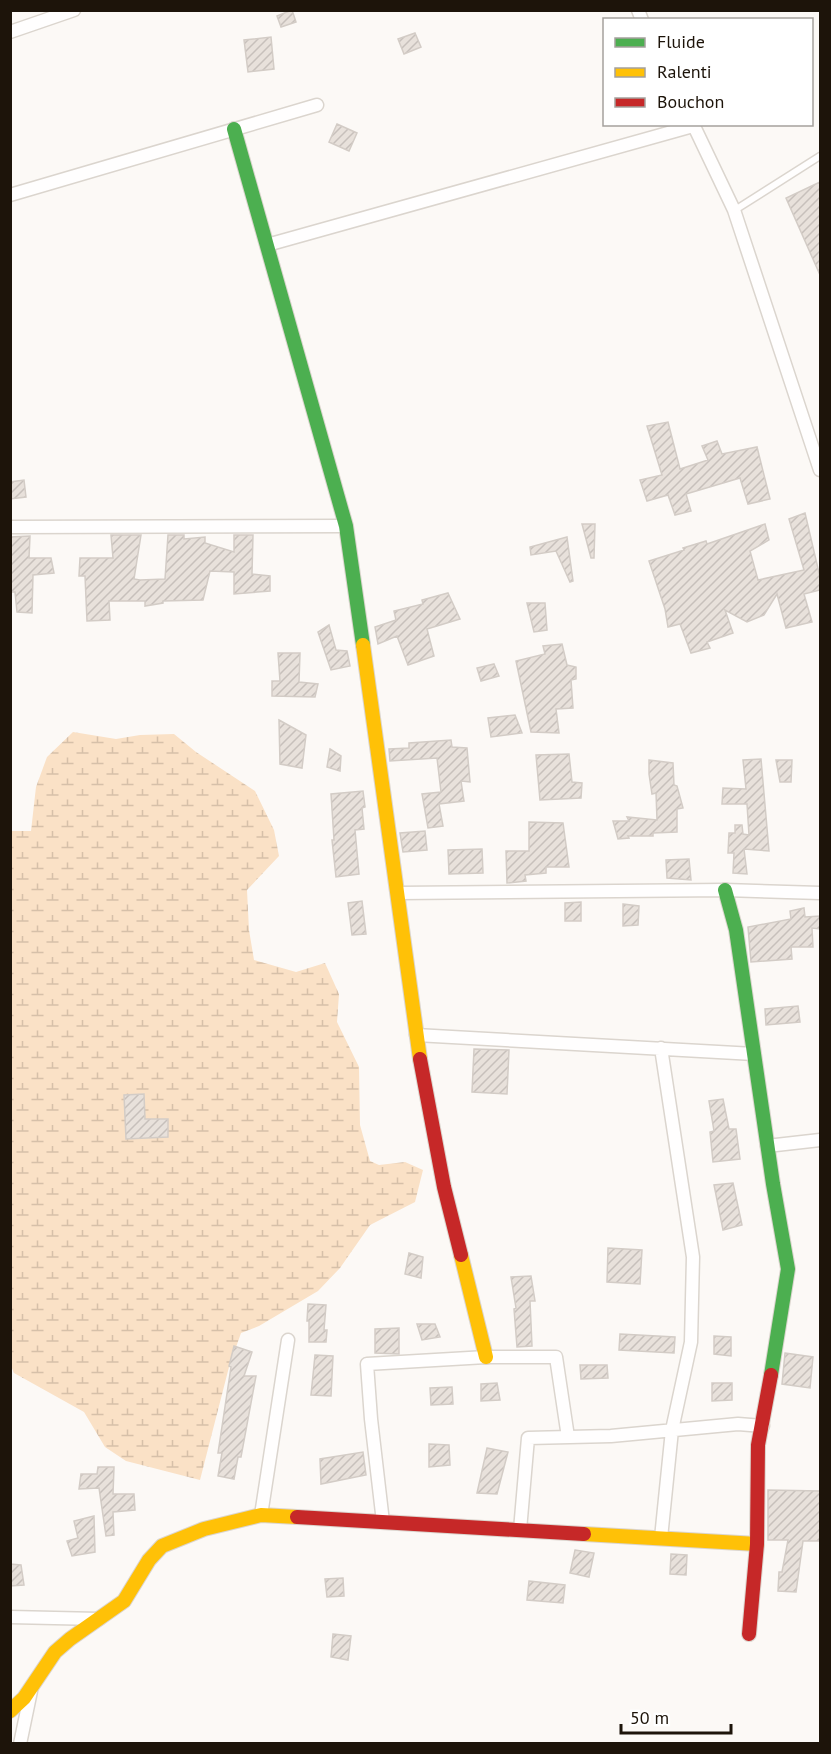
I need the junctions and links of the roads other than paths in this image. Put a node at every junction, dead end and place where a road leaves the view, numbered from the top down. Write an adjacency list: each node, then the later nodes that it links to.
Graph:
1 (74, 10): 2 (street)
2 (10, 32)
3 (318, 105): 6 (street)
4 (689, 126): 10 (street)
5 (693, 126): 9 (street)
6 (234, 129): 8 (street); 10 (street)
7 (820, 156): 9 (lane)
8 (10, 195)
9 (734, 210): 11 (street)
10 (267, 245): 12 (street)
11 (820, 470)
12 (346, 525): 13 (street); 15 (street)
13 (10, 527)
14 (725, 890): 15 (street); 16 (street); 19 (street)
15 (399, 893): 17 (street)
16 (820, 893)
17 (416, 1035): 18 (street); 23 (street)
18 (661, 1048): 19 (street); 25 (street)
19 (754, 1054): 21 (street)
20 (820, 1140): 21 (street)
21 (767, 1146): 24 (street)
22 (288, 1340): 27 (street)
23 (486, 1357): 26 (street); 28 (street)
24 (763, 1426): 25 (street); 31 (street)
25 (672, 1430): 26 (street); 30 (street)
26 (568, 1437): 29 (street)
27 (261, 1515): 28 (street); 33 (street)
28 (383, 1522): 29 (street)
29 (520, 1530): 30 (street)
30 (661, 1538): 31 (street)
31 (757, 1544): 34 (street)
32 (10, 1617): 33 (street)
33 (100, 1619): 35 (street)
34 (749, 1634)
35 (32, 1686): 36 (street); 37 (street)
36 (10, 1711)
37 (20, 1743)

